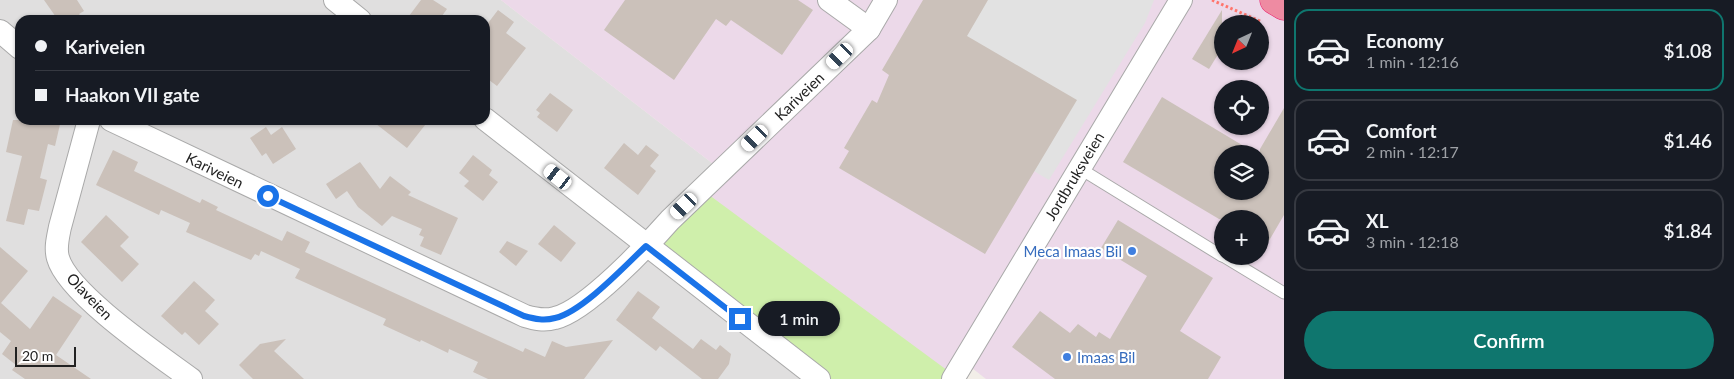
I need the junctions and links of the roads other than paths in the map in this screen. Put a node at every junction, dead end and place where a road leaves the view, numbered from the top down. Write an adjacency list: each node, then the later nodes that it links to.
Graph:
1 (335, 0): 5 (street)
2 (829, 0): 6 (street)
3 (886, 0): 6 (street, Kariveien)
4 (1181, 0): 12 (street, Jordbruksveien)
5 (354, 15)
6 (869, 29): 13 (street, Kariveien)
7 (0, 31): 8 (street)
8 (15, 44)
9 (490, 123): 13 (street)
10 (88, 125): 17 (street, Olaveien)
11 (122, 125): 13 (street, Kariveien)
12 (1079, 168): 14 (lane); 19 (street, Jordbruksveien)
13 (646, 246): 18 (street)
14 (1214, 250)
15 (1238, 265): 16 (lane)
16 (1284, 293)
17 (191, 379)
18 (819, 379)
19 (953, 379)

